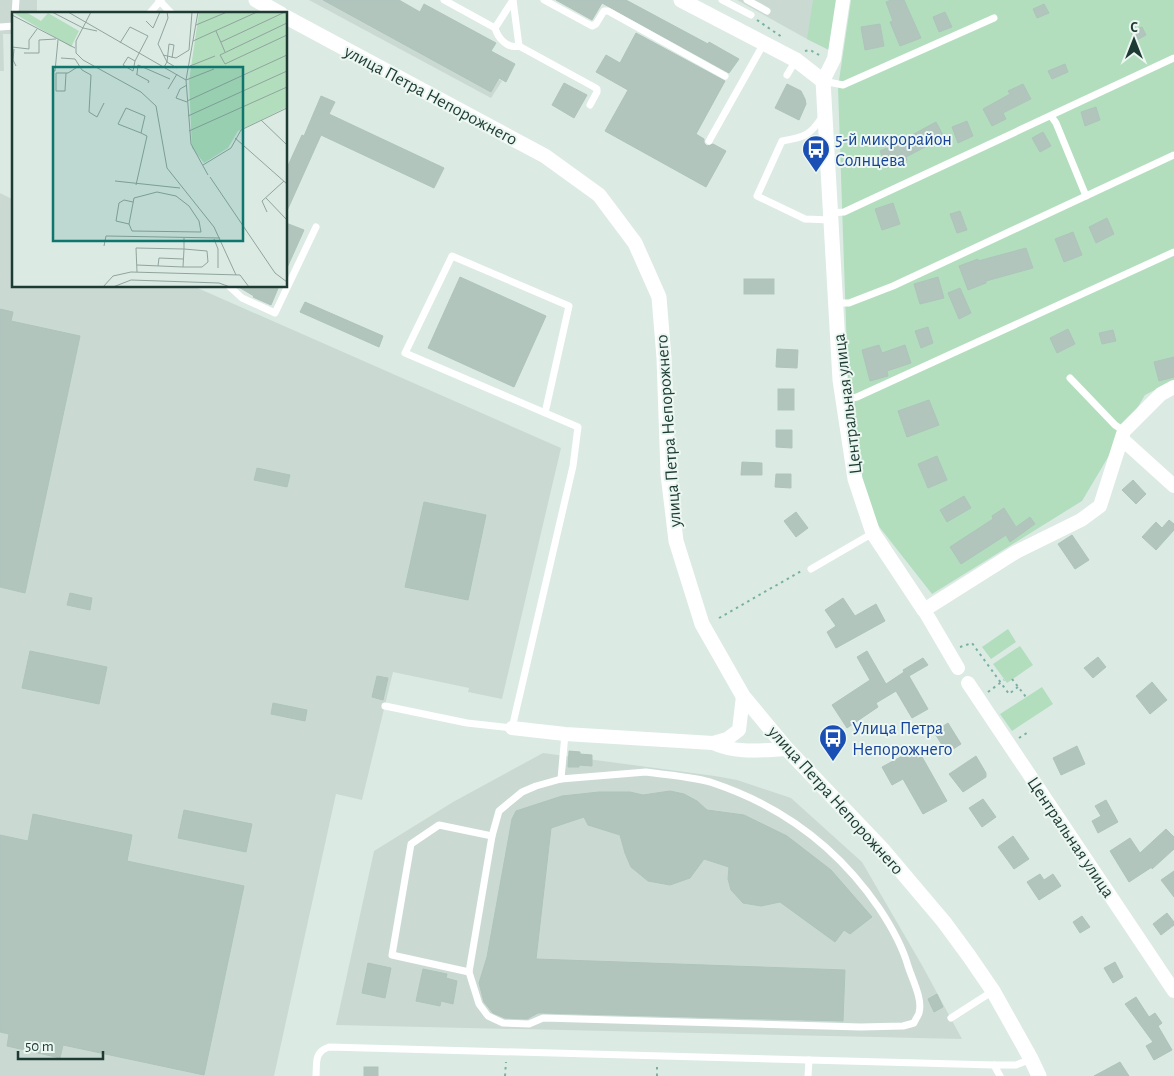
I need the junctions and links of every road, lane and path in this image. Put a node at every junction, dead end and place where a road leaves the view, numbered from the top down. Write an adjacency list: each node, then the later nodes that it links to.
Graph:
1 (160, 0): 10 (lane); 11 (lane)
2 (256, 0): 12 (street)
3 (444, 0): 17 (lane)
4 (513, 0): 17 (lane); 20 (lane)
5 (544, 0): 24 (lane)
6 (722, 0): 14 (lane)
7 (747, 0): 13 (lane)
8 (843, 0): 26 (street)
9 (687, 1): 19 (street)
10 (151, 12)
11 (170, 12)
12 (277, 12)
13 (768, 12)
14 (751, 15): 18 (path)
15 (288, 18): 57 (street, улица Петра Непорожнего)
16 (994, 18): 26 (lane)
17 (494, 28): 20 (lane)
18 (789, 41)
19 (764, 43): 21 (street); 30 (lane)
20 (519, 46): 27 (lane)
21 (800, 56): 23 (path); 25 (lane); 26 (street)
22 (1174, 58): 29 (lane)
23 (828, 59)
24 (725, 76)
25 (787, 76)
26 (823, 81): 28 (street, Центральная улица)
27 (590, 104)
28 (825, 113): 33 (street, Центральная улица); 33 (lane)
29 (1051, 116): 32 (lane); 33 (lane)
30 (709, 141)
31 (1174, 155): 32 (lane)
32 (1086, 196): 39 (lane)
33 (831, 216): 39 (street, Центральная улица)
34 (316, 227): 36 (lane)
35 (1174, 252): 42 (lane)
36 (288, 286)
37 (231, 288): 38 (lane)
38 (287, 288)
39 (836, 303): 42 (street, Центральная улица)
40 (1070, 378): 44 (lane)
41 (1174, 387): 44 (street)
42 (843, 400): 46 (street, Центральная улица)
43 (545, 413): 43 (lane); 61 (lane)
44 (1123, 435): 45 (street); 48 (street)
45 (1174, 486)
46 (873, 533): 47 (lane); 48 (street, Центральная улица)
47 (811, 569): 49 (path)
48 (924, 610): 51 (street, Центральная улица)
49 (718, 618)
50 (954, 649): 54 (path)
51 (958, 668)
52 (1012, 679): 56 (path)
53 (1004, 680): 54 (path)
54 (1000, 682): 56 (path); 59 (path)
55 (968, 683): 59 (street, Центральная улица)
56 (1018, 687): 58 (path)
57 (743, 696): 63 (street); 64 (street, улица Петра Непорожнего)
58 (1026, 697)
59 (979, 700): 69 (street, Центральная улица)
60 (385, 706): 61 (lane)
61 (512, 728): 62 (street)
62 (565, 734): 63 (street); 65 (lane)
63 (713, 743): 64 (street)
64 (787, 749): 68 (street, улица Петра Непорожнего)
65 (561, 779): 66 (lane); 67 (lane)
66 (492, 836): 67 (lane); 67 (lane)
67 (469, 972)
68 (993, 991): 70 (lane); 72 (street, улица Петра Непорожнего)
69 (1174, 991)
70 (951, 1018)
71 (506, 1052): 73 (lane); 75 (lane); 76 (path)
72 (1031, 1059): 74 (lane); 79 (street, улица Петра Непорожнего)
73 (809, 1060): 74 (lane); 77 (lane)
74 (994, 1065): 78 (lane)
75 (316, 1076)
76 (505, 1076)
77 (808, 1076)
78 (1000, 1076)
79 (1039, 1076)

